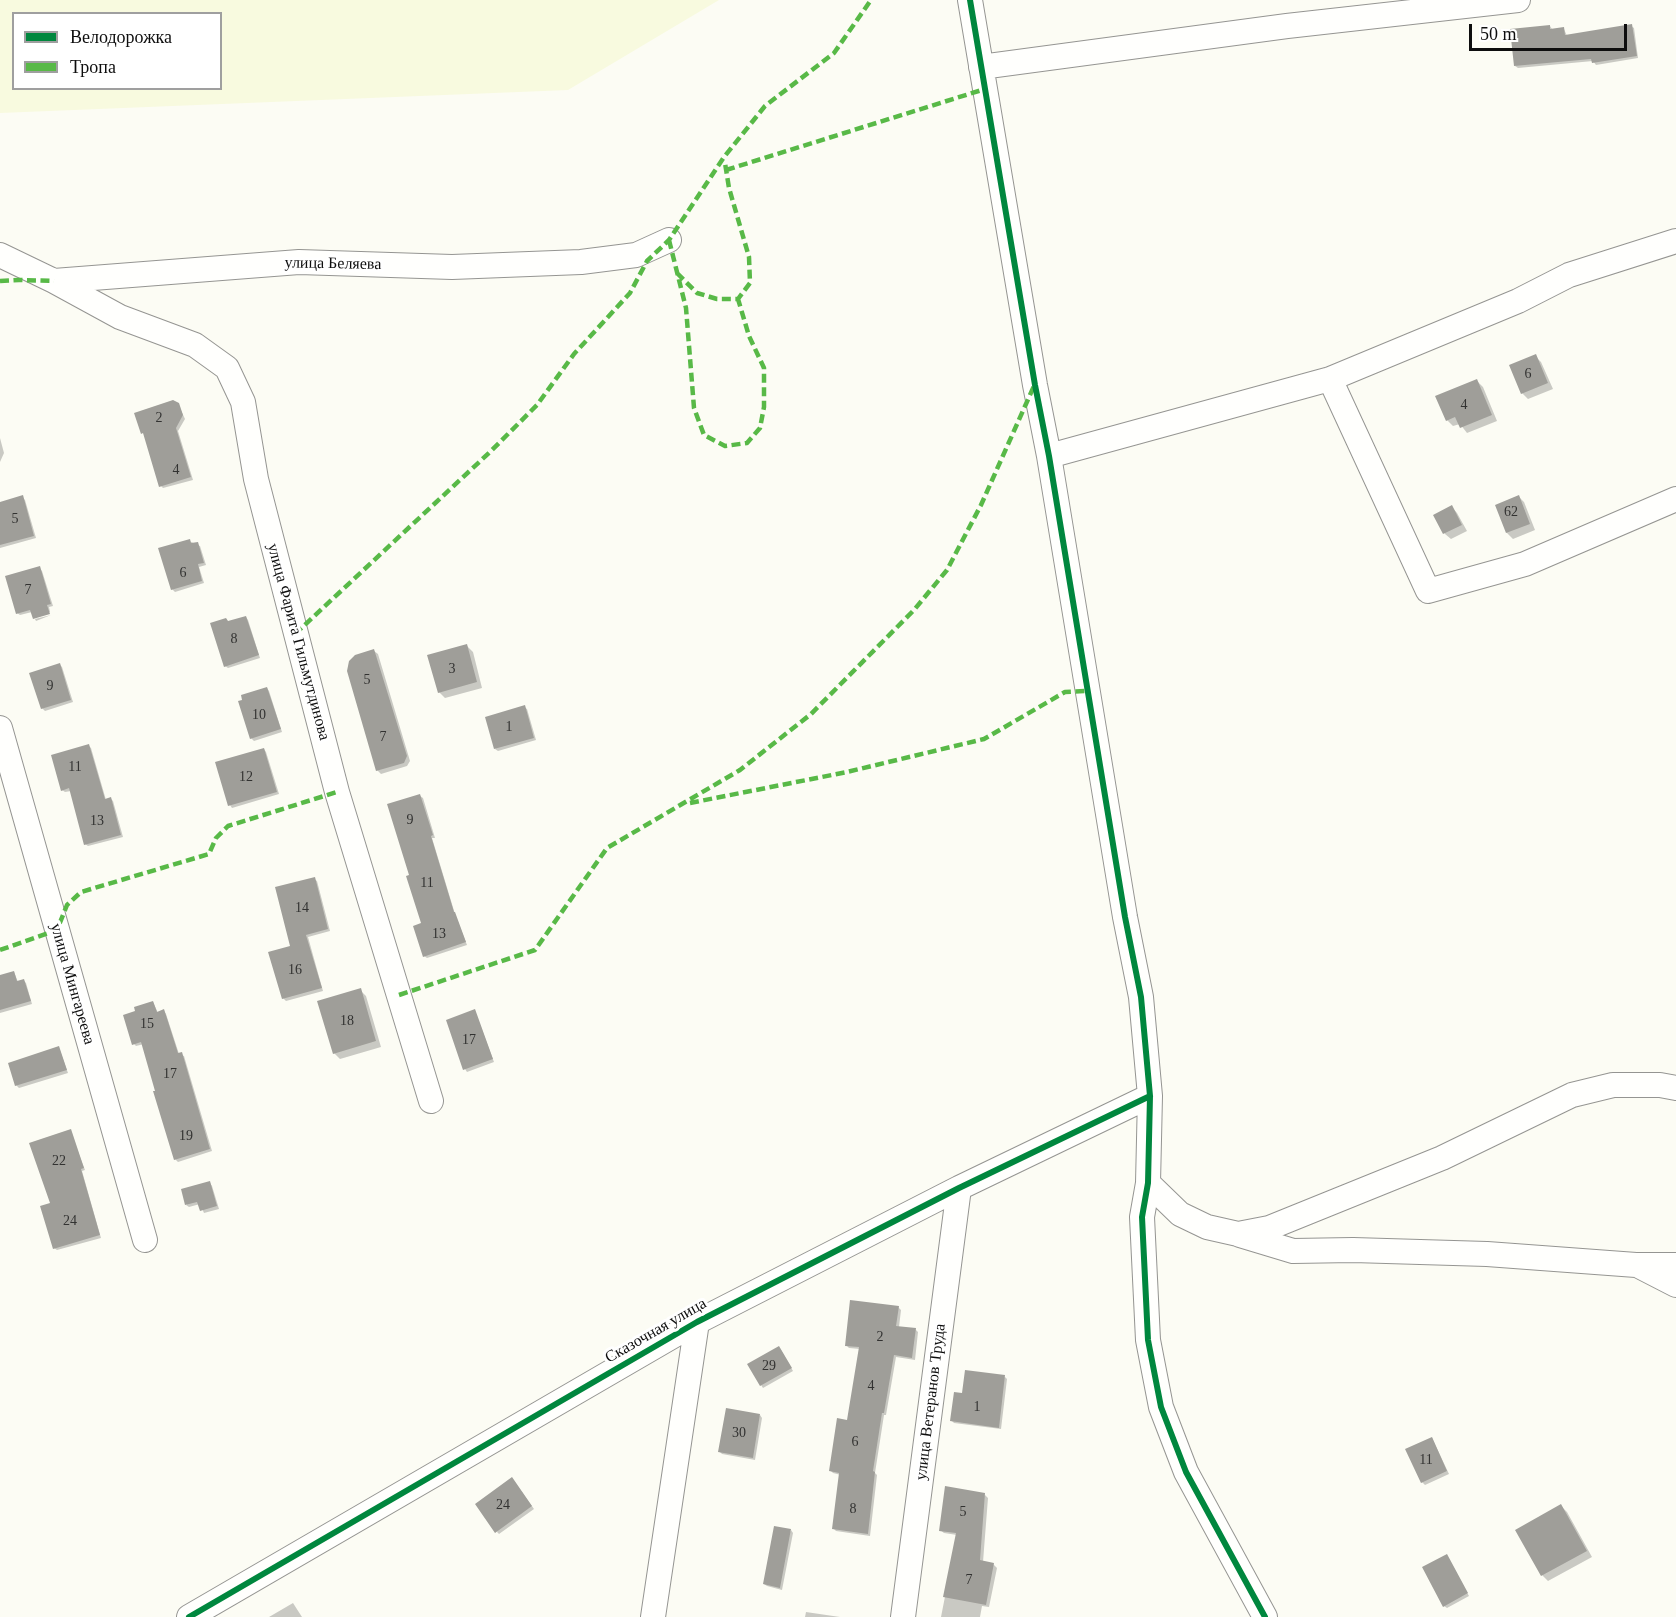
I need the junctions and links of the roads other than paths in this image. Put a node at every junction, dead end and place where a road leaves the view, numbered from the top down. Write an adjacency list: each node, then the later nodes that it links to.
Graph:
1 (970, 0): 3 (street)
2 (1510, 0): 3 (street)
3 (981, 67): 9 (street)
4 (669, 240): 7 (street, улица Беляева)
5 (1676, 240): 8 (street)
6 (0, 255): 7 (street)
7 (54, 281): 14 (street, улица Фарита Гильмутдинова)
8 (1330, 379): 9 (street); 10 (street)
9 (1049, 456): 13 (street)
10 (1676, 499)
11 (0, 728): 18 (street, улица Мингареева)
12 (1676, 1088): 17 (street)
13 (1150, 1096): 15 (street); 16 (street, Сказочная улица)
14 (431, 1101)
15 (1148, 1183): 17 (street); 26 (street)
16 (959, 1188): 22 (street, Сказочная улица); 25 (street, улица Ветеранов Труда)
17 (1238, 1234): 19 (street)
18 (145, 1240)
19 (1636, 1265): 20 (street); 21 (street)
20 (1676, 1265)
21 (1676, 1285)
22 (697, 1322): 23 (street, Сказочная улица); 24 (street)
23 (189, 1617)
24 (653, 1617)
25 (903, 1617)
26 (1264, 1617)

